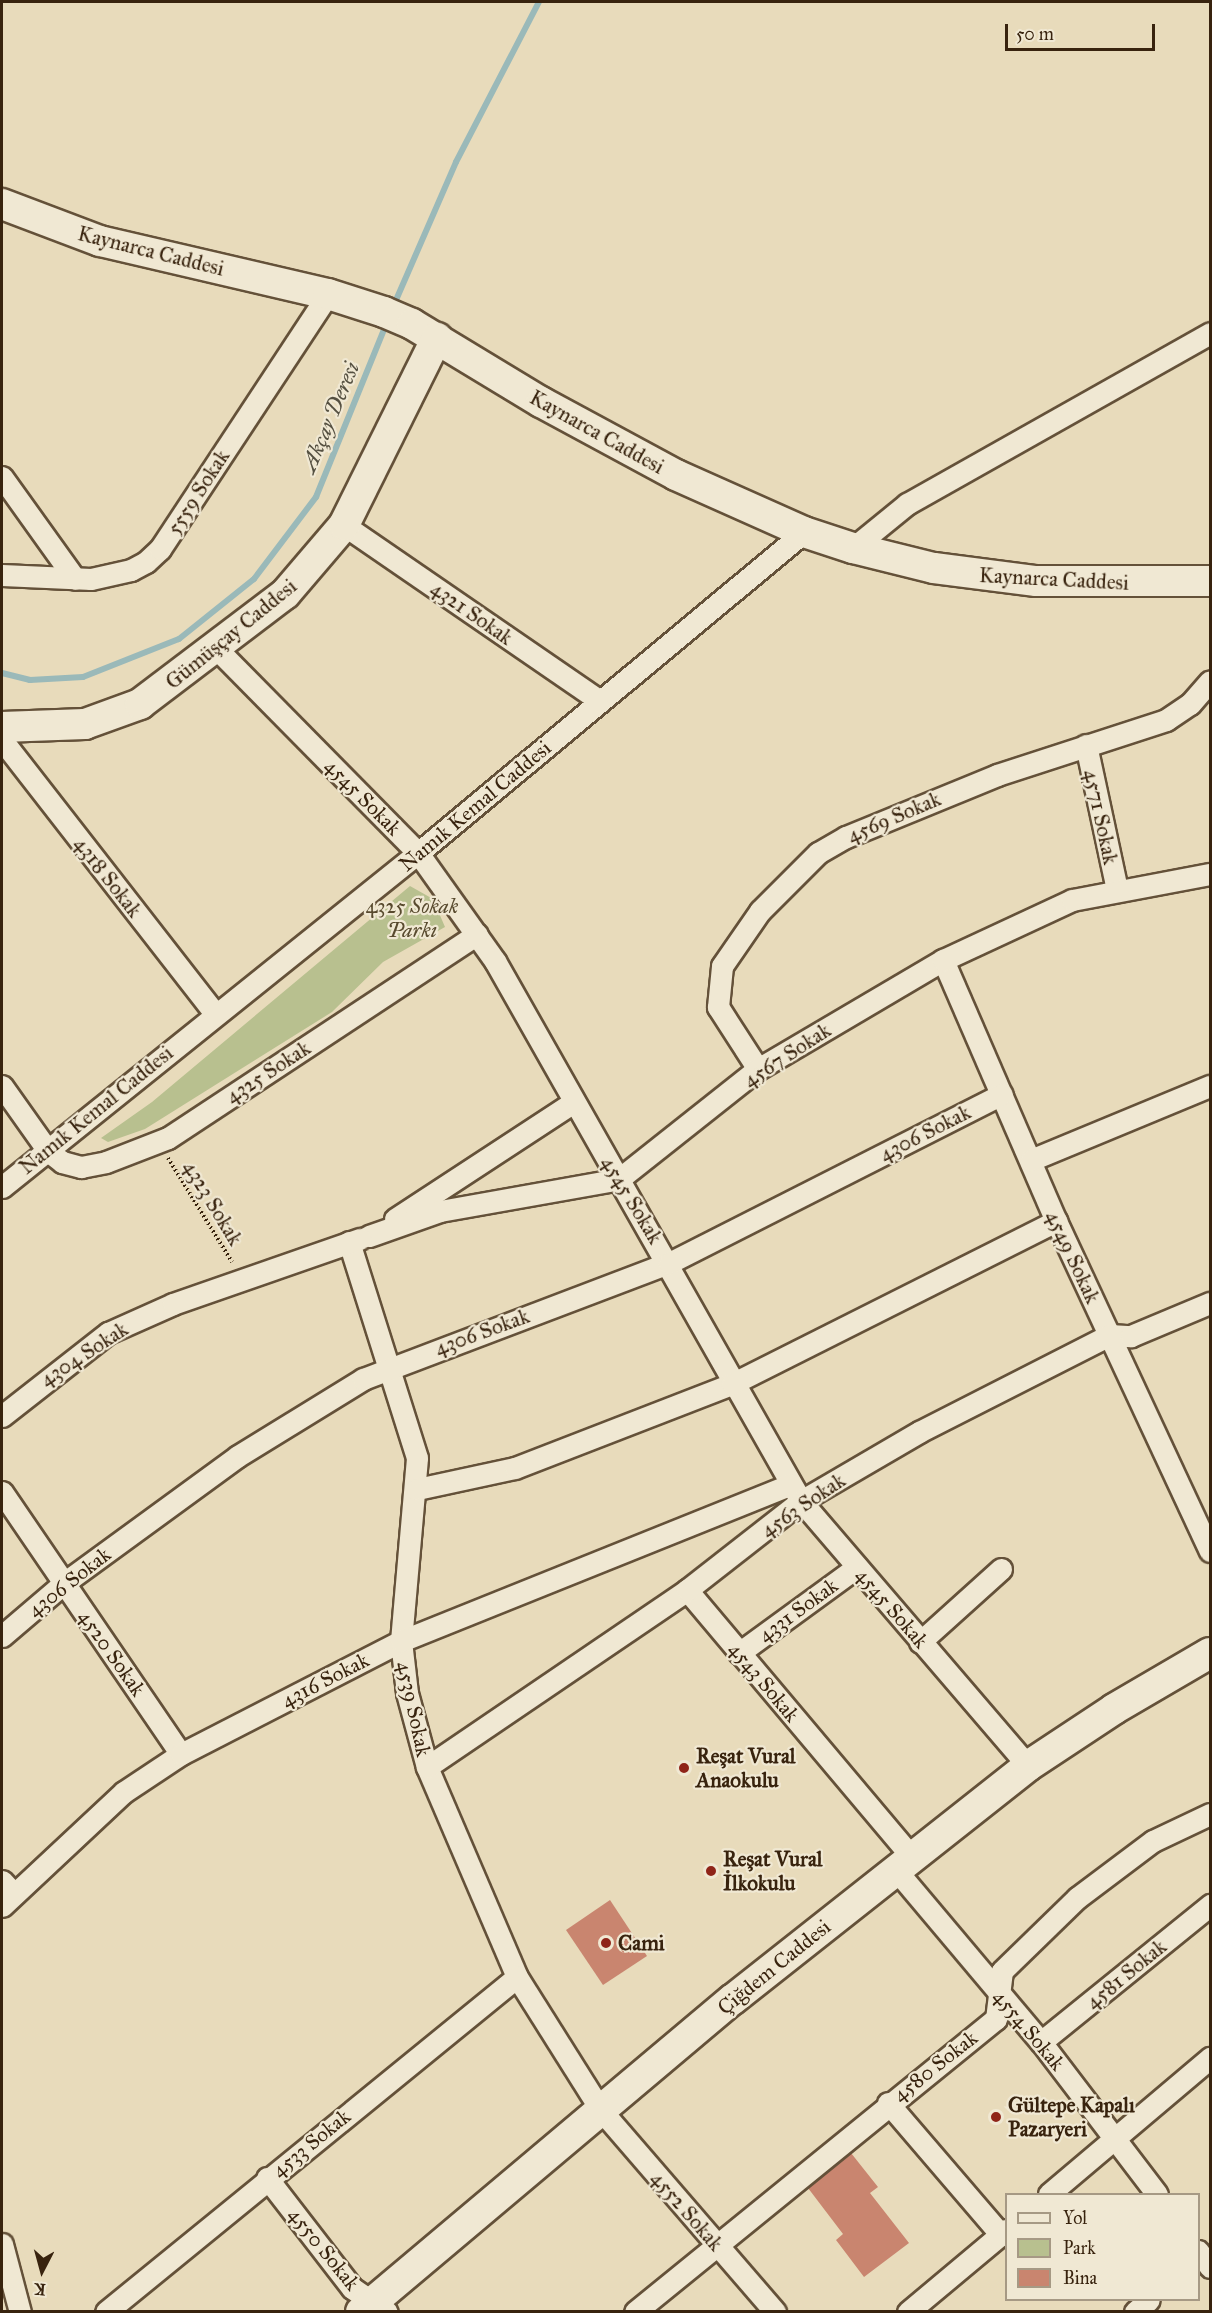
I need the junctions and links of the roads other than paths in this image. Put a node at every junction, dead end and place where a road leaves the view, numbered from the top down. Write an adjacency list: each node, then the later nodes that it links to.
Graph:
1 (2, 204): 2 (street, Kaynarca Caddesi)
2 (328, 294): 4 (street, Kaynarca Caddesi); 10 (street, 5559 Sokak)
3 (1210, 333): 8 (street)
4 (437, 338): 6 (street, Gümüşçay Caddesi); 7 (street, Kaynarca Caddesi)
5 (2, 477): 10 (street)
6 (344, 525): 12 (street, Gümüşçay Caddesi); 14 (street, 4321 Sokak)
7 (804, 532): 8 (street, Kaynarca Caddesi); 14 (street, Namık Kemal Caddesi)
8 (853, 548): 11 (street, Kaynarca Caddesi)
9 (2, 575): 10 (street, 5559 Sokak)
10 (75, 579)
11 (1210, 581)
12 (217, 649): 15 (street, Gümüşçay Caddesi); 18 (street, 4545 Sokak)
13 (1210, 681): 17 (street, 4569 Sokak)
14 (600, 701): 18 (street, Namık Kemal Caddesi)
15 (2, 727)
16 (2, 740): 23 (street, 4318 Sokak)
17 (1086, 745): 20 (street, 4571 Sokak); 24 (street, 4569 Sokak)
18 (418, 853): 21 (street, 4545 Sokak); 23 (street, Namık Kemal Caddesi)
19 (1210, 874): 20 (street, 4567 Sokak)
20 (1117, 889): 22 (street, 4567 Sokak)
21 (477, 934): 28 (street, 4545 Sokak); 29 (street, 4325 Sokak)
22 (943, 960): 24 (street, 4567 Sokak); 27 (street, 4549 Sokak)
23 (215, 1014): 29 (street, Namık Kemal Caddesi)
24 (758, 1070): 31 (street, 4567 Sokak)
25 (2, 1086): 29 (street)
26 (1210, 1086): 30 (street)
27 (1002, 1094): 30 (street, 4549 Sokak); 35 (street, 4306 Sokak)
28 (574, 1102): 31 (street, 4545 Sokak); 34 (street)
29 (48, 1151): 32 (street, Namık Kemal Caddesi)
30 (1031, 1160): 33 (street, 4549 Sokak)
31 (619, 1179): 34 (street, 4567 Sokak); 35 (street, 4545 Sokak)
32 (2, 1187)
33 (1056, 1221): 37 (street, 4549 Sokak); 39 (street)
34 (359, 1239): 38 (street, 4539 Sokak); 40 (street, 4304 Sokak)
35 (669, 1263): 38 (street, 4306 Sokak); 39 (street, 4545 Sokak)
36 (1210, 1303): 37 (street, 4563 Sokak)
37 (1109, 1335): 43 (street, 4563 Sokak); 44 (street, 4549 Sokak)
38 (389, 1366): 41 (street, 4539 Sokak); 47 (street, 4306 Sokak)
39 (732, 1384): 41 (street); 43 (street, 4545 Sokak)
40 (2, 1416)
41 (417, 1489): 50 (street, 4539 Sokak)
42 (2, 1492): 47 (street, 4520 Sokak)
43 (796, 1492): 45 (street, 4545 Sokak); 48 (street, 4563 Sokak); 50 (street, 4316 Sokak)
44 (1210, 1551)
45 (857, 1567): 51 (street, 4545 Sokak); 52 (street, 4331 Sokak)
46 (1001, 1569): 51 (street)
47 (64, 1583): 49 (street, 4306 Sokak); 54 (street, 4520 Sokak)
48 (687, 1590): 52 (street, 4543 Sokak); 56 (street, 4563 Sokak)
49 (2, 1636)
50 (401, 1641): 54 (street, 4316 Sokak); 56 (street, 4539 Sokak)
51 (920, 1642): 55 (street, 4545 Sokak)
52 (739, 1653): 58 (street, 4543 Sokak)
53 (1209, 1657): 55 (street, Çiğdem Caddesi)
54 (182, 1754): 59 (street, 4316 Sokak)
55 (1028, 1766): 58 (street, Çiğdem Caddesi)
56 (427, 1767): 61 (street, 4539 Sokak)
57 (1210, 1814): 62 (street, 4580 Sokak)
58 (904, 1863): 62 (street, 4554 Sokak); 66 (street, Çiğdem Caddesi)
59 (6, 1894)
60 (1210, 1905): 63 (street, 4581 Sokak)
61 (517, 1977): 66 (street, 4539 Sokak); 68 (street, 4533 Sokak)
62 (1001, 1996): 63 (street, 4554 Sokak); 65 (street, 4580 Sokak)
63 (1041, 2043): 67 (street, 4554 Sokak)
64 (1210, 2058): 67 (street)
65 (888, 2103): 71 (street); 73 (street, 4580 Sokak)
66 (600, 2109): 73 (street, 4552 Sokak); 75 (street, Çiğdem Caddesi)
67 (1116, 2139): 69 (street); 70 (street, 4554 Sokak)
68 (267, 2178): 75 (street, 4550 Sokak); 77 (street, 4533 Sokak)
69 (1050, 2193)
70 (1156, 2193)
71 (1004, 2233): 80 (street)
72 (2, 2244): 76 (street)
73 (716, 2244): 78 (street, 4580 Sokak); 79 (street, 4552 Sokak)
74 (1148, 2301): 81 (street)
75 (373, 2309)
76 (20, 2312)
77 (106, 2312)
78 (635, 2312)
79 (775, 2312)
80 (908, 2312)
81 (1135, 2312)

